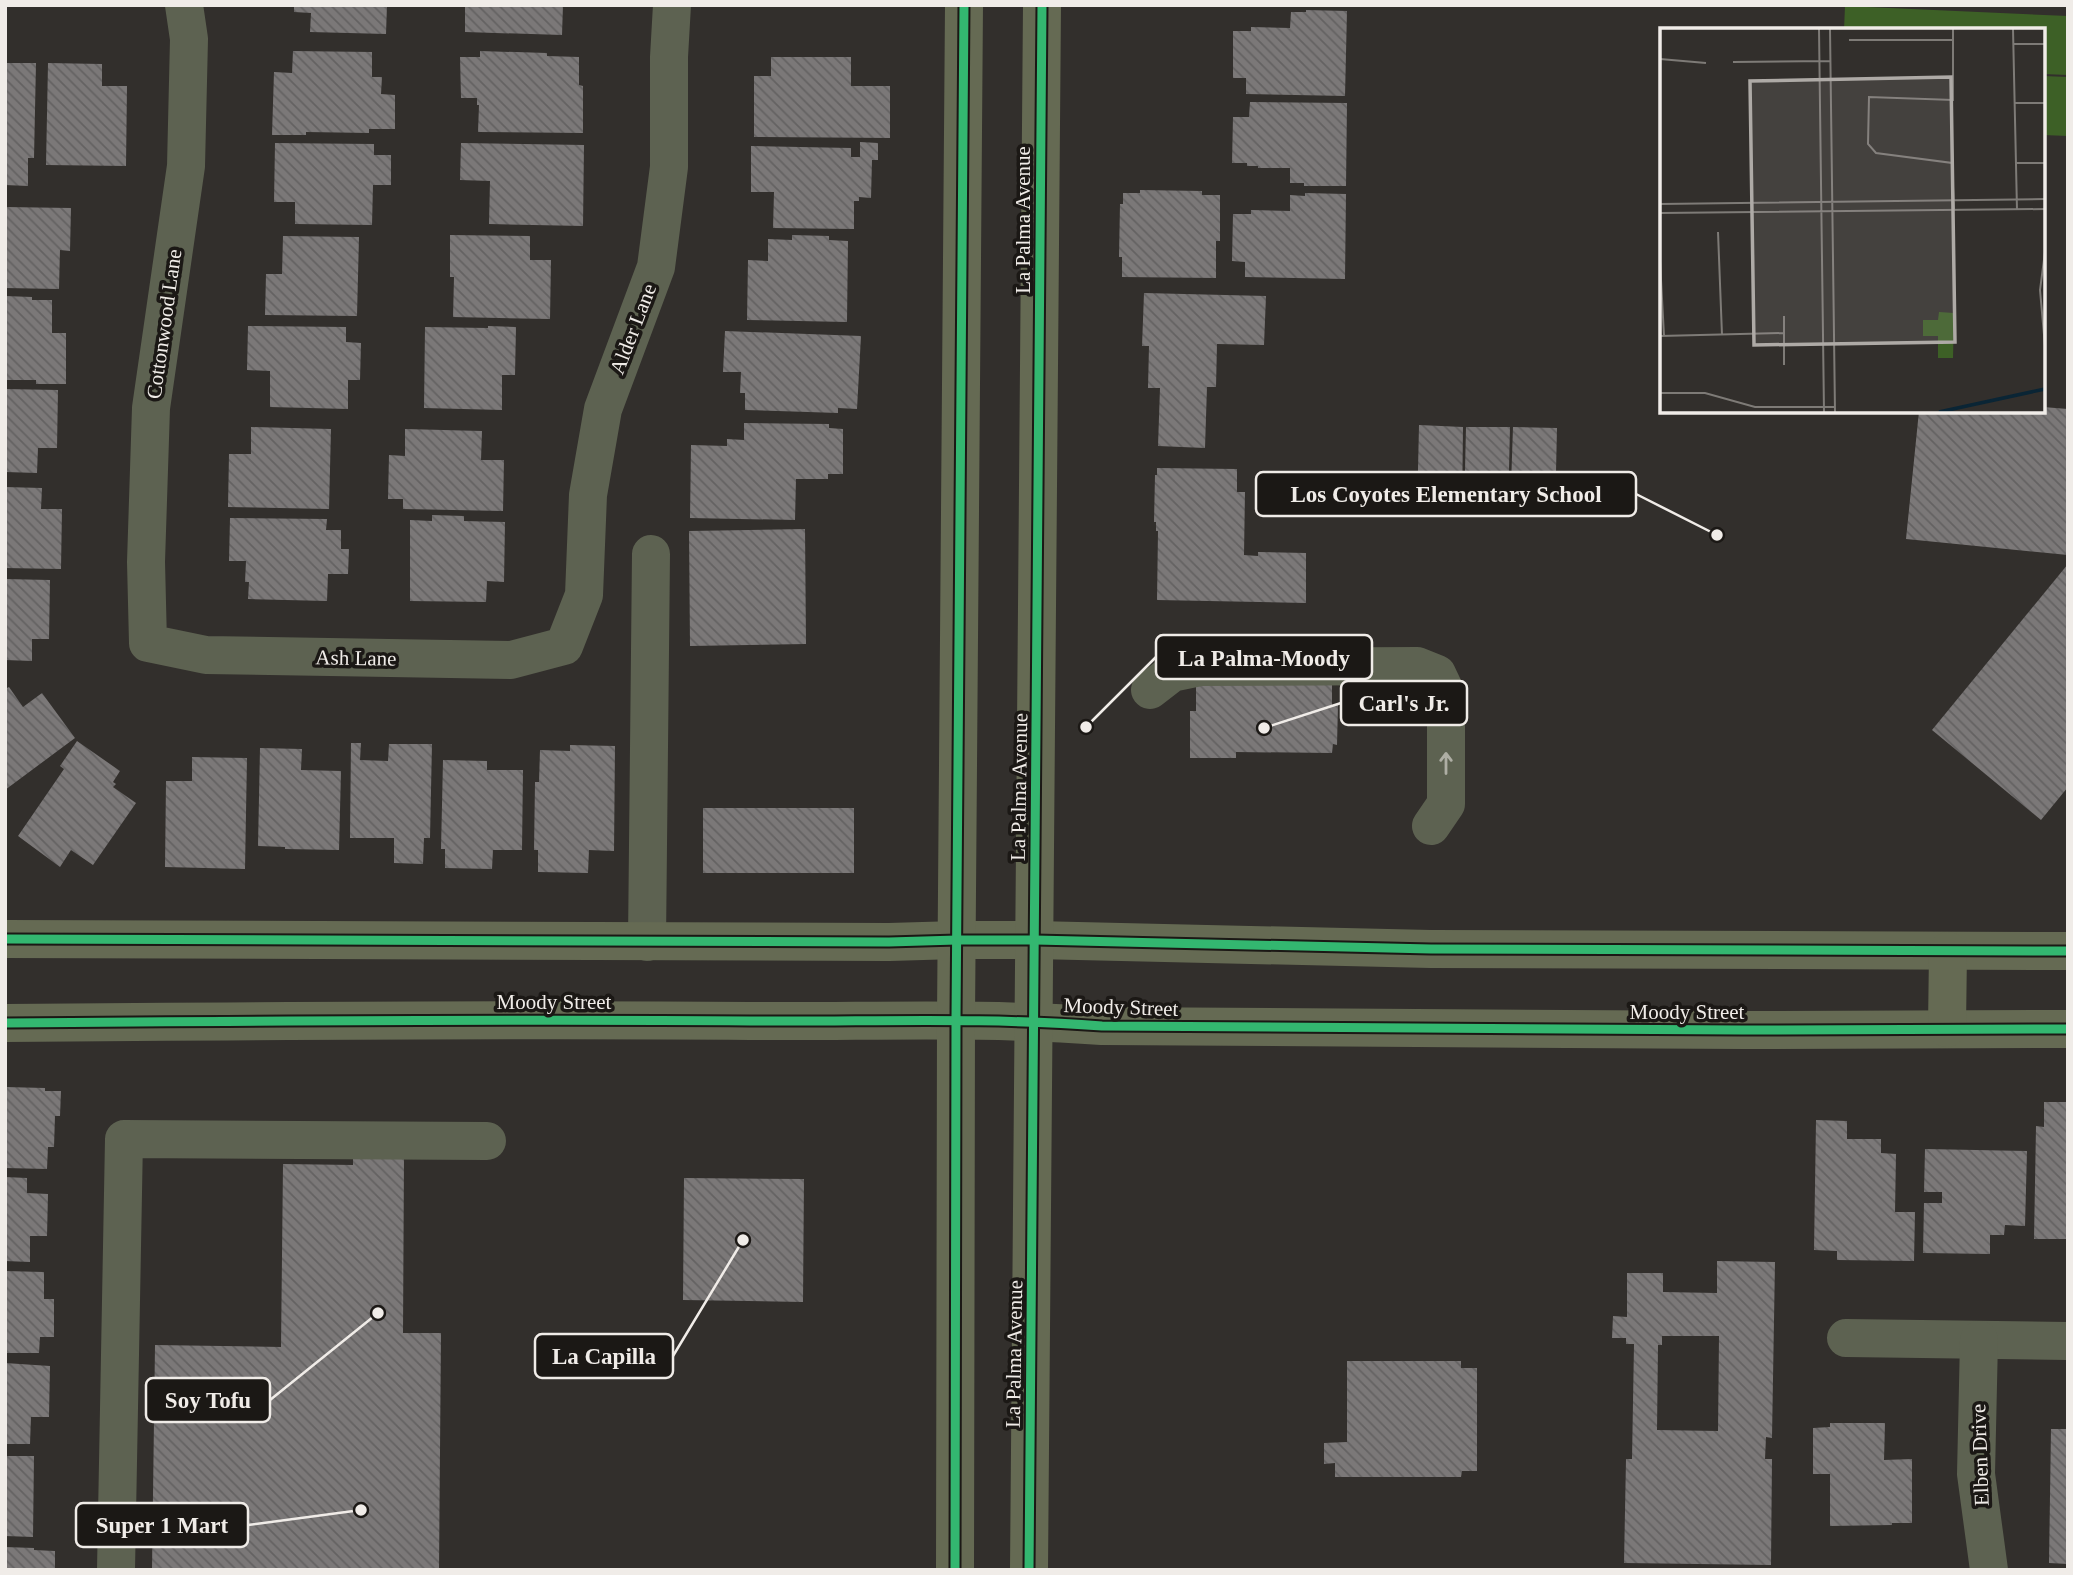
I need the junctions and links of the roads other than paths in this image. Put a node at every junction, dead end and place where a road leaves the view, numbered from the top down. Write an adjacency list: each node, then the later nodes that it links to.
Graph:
1 (184, 5): 6 (street, Cottonwood Lane)
2 (672, 5): 7 (street, Alder Lane)
3 (964, 5): 11 (main road)
4 (1042, 5): 12 (main road, La Palma Avenue)
5 (652, 554): 13 (street)
6 (148, 643): 7 (street, Ash Lane)
7 (564, 646)
8 (1150, 690): 9 (street, one-way to 8)
9 (1431, 826)
10 (5, 939): 13 (main road)
11 (957, 940): 12 (main road); 13 (main road); 16 (main road)
12 (1035, 940): 14 (main road); 17 (main road, La Palma Avenue)
13 (647, 942)
14 (1948, 951): 15 (main road); 19 (main road)
15 (2068, 951)
16 (956, 1020): 17 (main road, Moody Street); 18 (main road, Moody Street); 26 (main road)
17 (1034, 1021): 19 (main road, Moody Street); 27 (main road, La Palma Avenue)
18 (5, 1023)
19 (1947, 1028): 20 (main road, Moody Street)
20 (2068, 1029)
21 (487, 1141): 25 (street)
22 (1846, 1338): 23 (street)
23 (1979, 1340): 24 (street); 28 (street, Elben Drive)
24 (2068, 1340)
25 (116, 1570)
26 (955, 1570)
27 (1029, 1570)
28 (1989, 1570)

